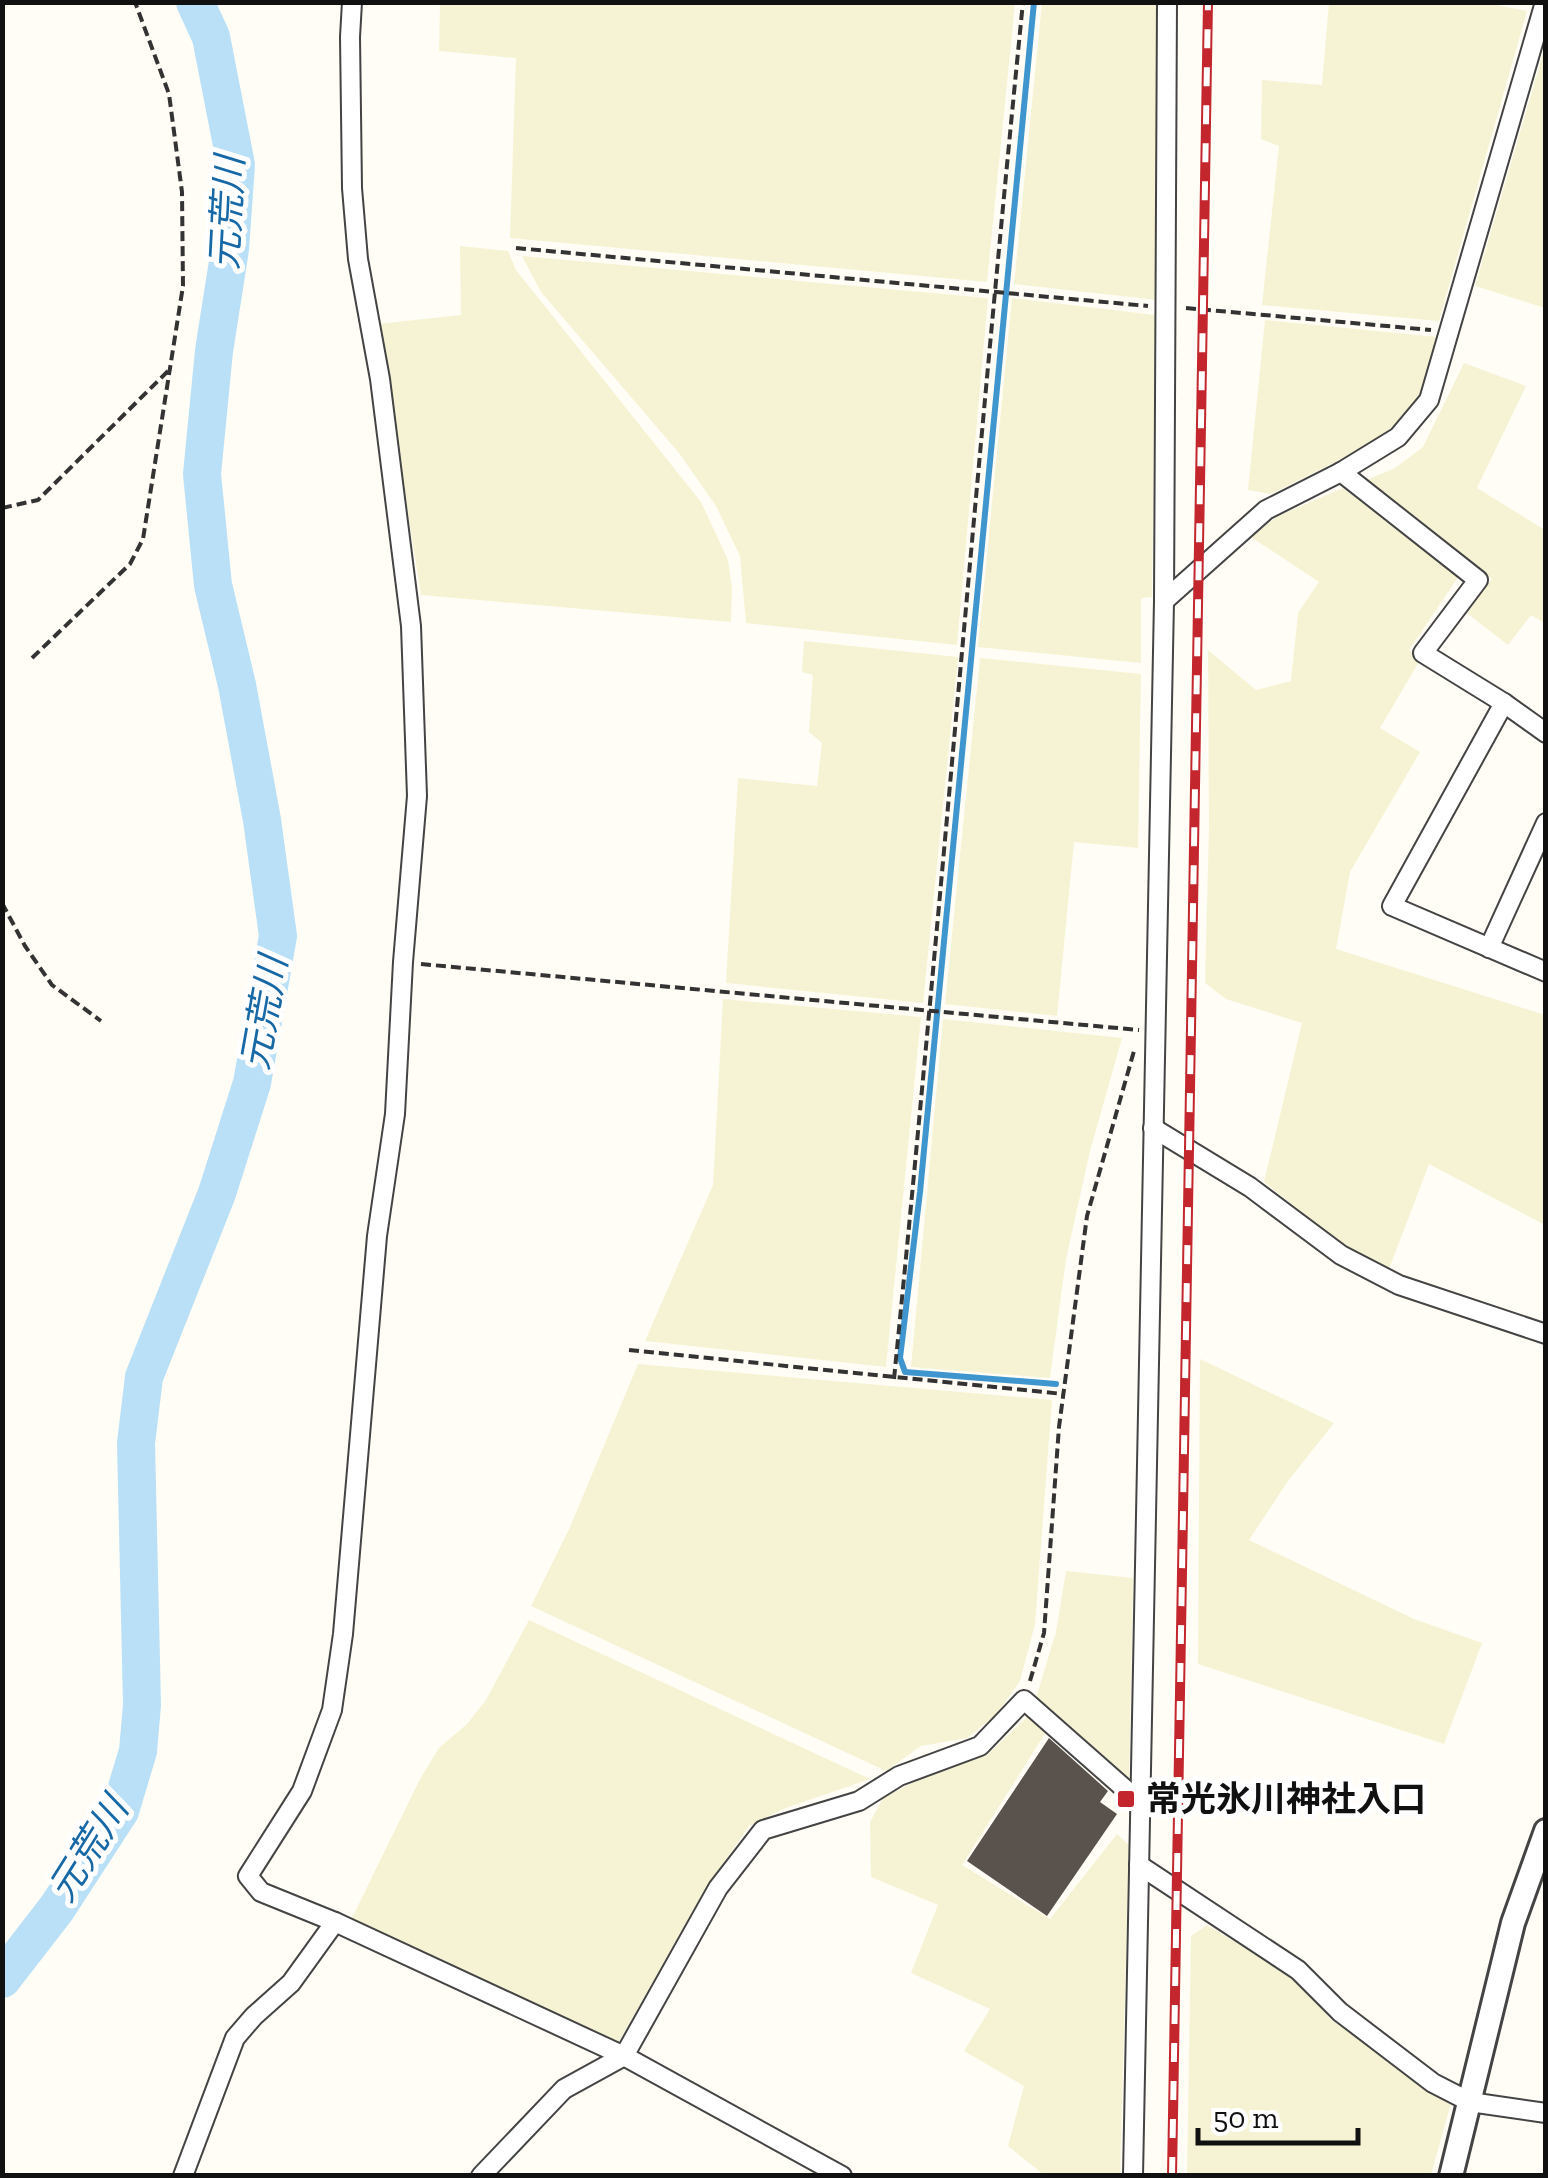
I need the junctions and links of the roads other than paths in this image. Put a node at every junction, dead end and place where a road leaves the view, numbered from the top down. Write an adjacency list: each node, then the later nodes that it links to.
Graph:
1 (352, 2): 16 (street)
2 (1167, 2): 5 (street)
3 (1545, 2): 4 (street)
4 (1341, 472): 5 (street); 6 (street)
5 (1164, 601): 11 (street)
6 (1504, 703): 7 (street); 9 (street)
7 (1546, 733)
8 (1546, 823): 9 (street)
9 (1489, 948): 10 (street)
10 (1546, 972)
11 (1152, 1128): 12 (street); 13 (street)
12 (1546, 1334)
13 (1142, 1804): 15 (street); 17 (street)
14 (1546, 1830): 18 (street)
15 (1139, 1865): 18 (street); 23 (street)
16 (335, 1922): 17 (street); 20 (street)
17 (624, 2056): 21 (street); 22 (street)
18 (1470, 2102): 19 (street); 24 (street)
19 (1546, 2113)
20 (183, 2176)
21 (482, 2176)
22 (842, 2176)
23 (1133, 2176)
24 (1451, 2176)

